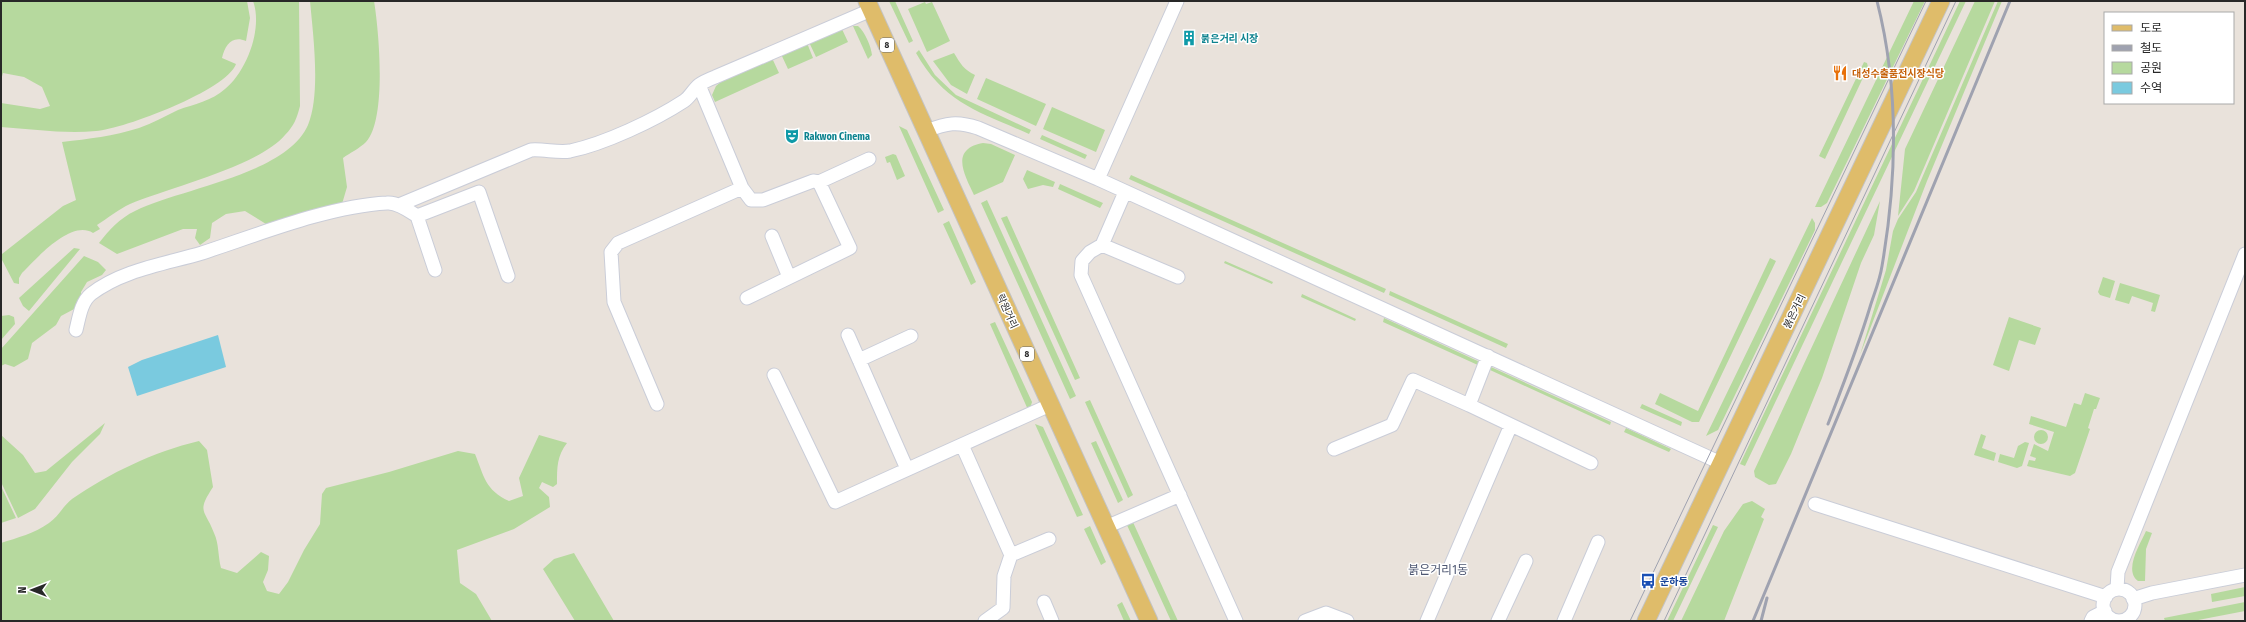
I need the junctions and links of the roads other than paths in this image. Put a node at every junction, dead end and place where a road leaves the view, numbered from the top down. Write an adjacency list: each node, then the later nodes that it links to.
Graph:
1 (1177, 1): 7 (street)
2 (1941, 1): 34 (main road, 붉은거리)
3 (869, 6): 4 (street); 5 (main road, 락원거리 / 8)
4 (699, 85): 9 (street); 11 (street)
5 (926, 130): 7 (street); 28 (main road, 락원거리 / 8)
6 (869, 159): 8 (street)
7 (1098, 179): 10 (street)
8 (819, 182): 9 (street); 18 (street)
9 (742, 188): 27 (street)
10 (1125, 192): 14 (street); 24 (street)
11 (399, 205): 12 (street); 21 (street)
12 (417, 216): 16 (street); 17 (street)
13 (772, 236): 18 (street)
14 (1102, 245): 19 (street); 36 (street)
15 (2245, 254): 44 (street)
16 (435, 270)
17 (508, 276)
18 (789, 277): 20 (street)
19 (1178, 278)
20 (747, 298)
21 (76, 330)
22 (848, 335): 25 (street)
23 (911, 336): 25 (street)
24 (1488, 356): 29 (street); 34 (street)
25 (859, 360): 35 (street)
26 (774, 376): 35 (street)
27 (657, 404)
28 (1050, 405): 31 (street); 38 (main road, 락원거리 / 8)
29 (1469, 405): 30 (street); 32 (street)
30 (1511, 425): 33 (street); 56 (street)
31 (962, 445): 35 (street); 41 (street)
32 (1334, 449)
33 (1591, 463)
34 (1721, 463): 59 (main road, 붉은거리)
35 (907, 469)
36 (1180, 495): 38 (street); 53 (street)
37 (1815, 504): 45 (street)
38 (1106, 527): 52 (main road, 락원거리 / 8)
39 (1049, 539): 41 (street)
40 (1598, 542): 58 (street)
41 (1011, 556): 50 (street)
42 (1526, 561): 57 (street)
43 (2245, 575): 46 (street)
44 (2117, 589): 45 (street); 46 (street)
45 (2106, 597): 48 (street)
46 (2133, 598): 49 (street)
47 (1044, 602): 51 (street)
48 (2105, 611): 49 (street); 60 (street)
49 (2130, 619)
50 (988, 620)
51 (1052, 621)
52 (1149, 621)
53 (1236, 621)
54 (1305, 621): 55 (street)
55 (1347, 621)
56 (1427, 621)
57 (1498, 621)
58 (1564, 621)
59 (1646, 621)
60 (2091, 621)

